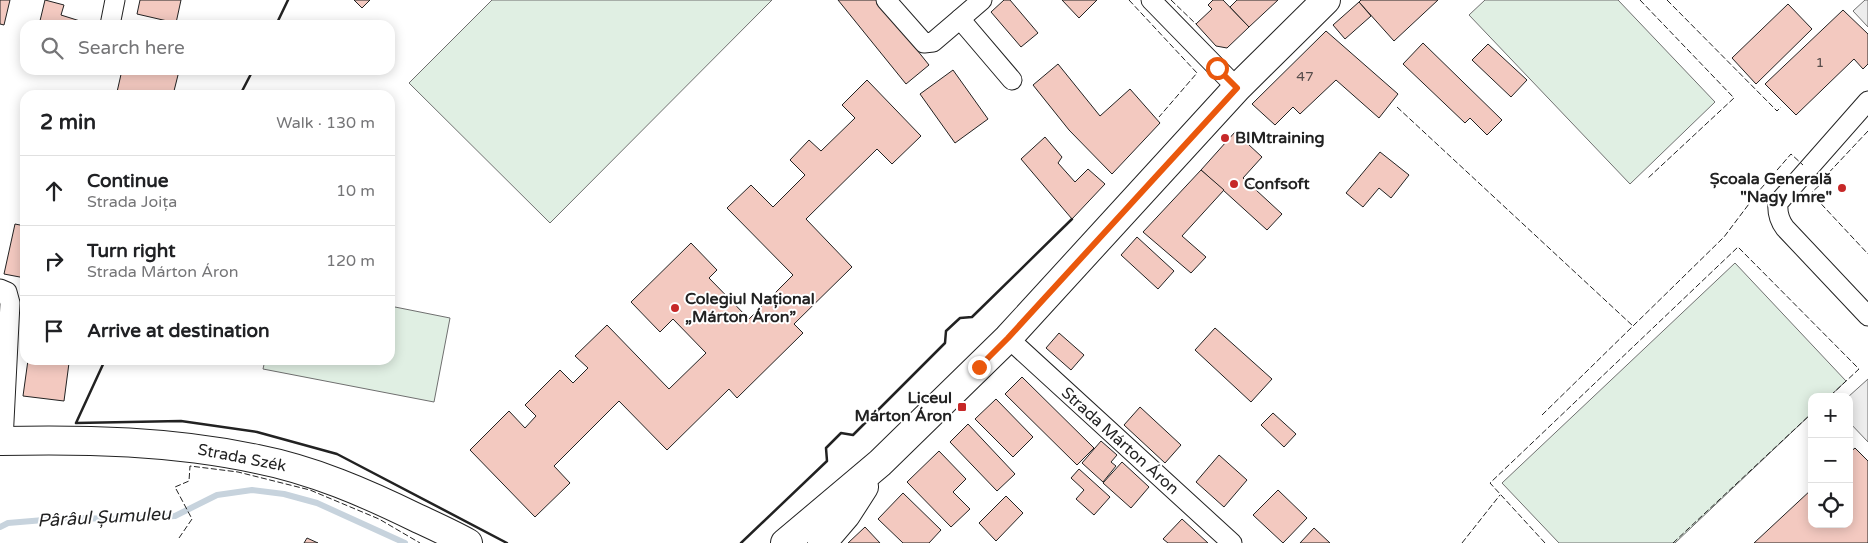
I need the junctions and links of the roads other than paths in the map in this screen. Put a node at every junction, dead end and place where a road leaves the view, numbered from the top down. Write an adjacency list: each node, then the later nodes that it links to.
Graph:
1 (115, 0): 7 (street)
2 (886, 0): 6 (street)
3 (982, 0): 6 (street)
4 (1151, 0): 9 (street)
5 (1326, 0): 9 (main road)
6 (960, 19): 8 (street)
7 (111, 20)
8 (1012, 80)
9 (1237, 88): 13 (main road)
10 (1868, 101): 12 (street)
11 (0, 289): 14 (street)
12 (1868, 316)
13 (1008, 338): 15 (main road); 19 (street, Strada Márton Áron)
14 (2, 441): 16 (main road, Strada Szék)
15 (880, 463): 17 (main road); 18 (main road)
16 (468, 543)
17 (785, 543)
18 (822, 543)
19 (1232, 543)

